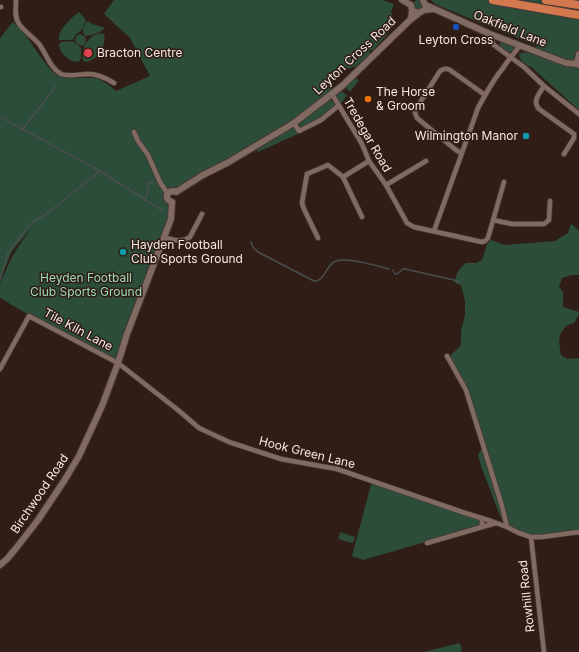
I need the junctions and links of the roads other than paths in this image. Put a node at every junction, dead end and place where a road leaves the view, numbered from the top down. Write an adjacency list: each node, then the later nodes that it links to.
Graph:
1 (16, 0): 13 (street)
2 (402, 0): 5 (street, Oakfield Lane)
3 (493, 0): 7 (highway)
4 (546, 0): 6 (highway)
5 (417, 5): 8 (street, Oakfield Lane); 15 (street, Leyton Cross Road)
6 (579, 5)
7 (579, 15)
8 (490, 34): 9 (street, Oakfield Lane); 11 (street)
9 (520, 45): 11 (street); 12 (street, Oakfield Lane)
10 (579, 54): 12 (street)
11 (511, 57): 14 (street); 16 (street)
12 (578, 65)
13 (114, 83)
14 (544, 86): 18 (street); 22 (street)
15 (332, 94): 17 (street, Tredegar Road); 19 (street, Leyton Cross Road)
16 (485, 94): 21 (street); 21 (street)
17 (338, 106): 19 (street, Leyton Cross Road); 23 (street, Tredegar Road)
18 (579, 114)
19 (294, 123): 28 (street, Leyton Cross Road)
20 (134, 132): 29 (street)
21 (461, 153): 35 (street)
22 (564, 154)
23 (369, 161): 25 (street); 27 (street, Tredegar Road)
24 (426, 161): 27 (street, Tredegar Road)
25 (344, 177): 33 (street); 37 (street)
26 (504, 182): 34 (street, Tredegar Road)
27 (386, 185): 35 (street, Tredegar Road)
28 (176, 192): 29 (street, Leyton Cross Road); 31 (street)
29 (167, 193): 31 (street)
30 (550, 201): 34 (street)
31 (172, 202): 36 (street)
32 (202, 214): 36 (street)
33 (362, 217)
34 (493, 220): 35 (street, Tredegar Road)
35 (434, 231)
36 (164, 237): 39 (street)
37 (318, 238)
38 (447, 356): 44 (street)
39 (118, 362): 40 (street, Tile Kiln Lane); 41 (street, Hook Green Lane); 48 (street, Birchwood Road)
40 (0, 369)
41 (482, 518): 42 (street, Hook Green Lane); 43 (street)
42 (496, 523): 43 (street); 44 (street, Hook Green Lane)
43 (482, 527): 47 (street)
44 (507, 527): 46 (street, Hook Green Lane)
45 (579, 532): 46 (street, Hook Green Lane)
46 (531, 537): 49 (street, Rowhill Road)
47 (427, 543)
48 (0, 565)
49 (544, 652)

